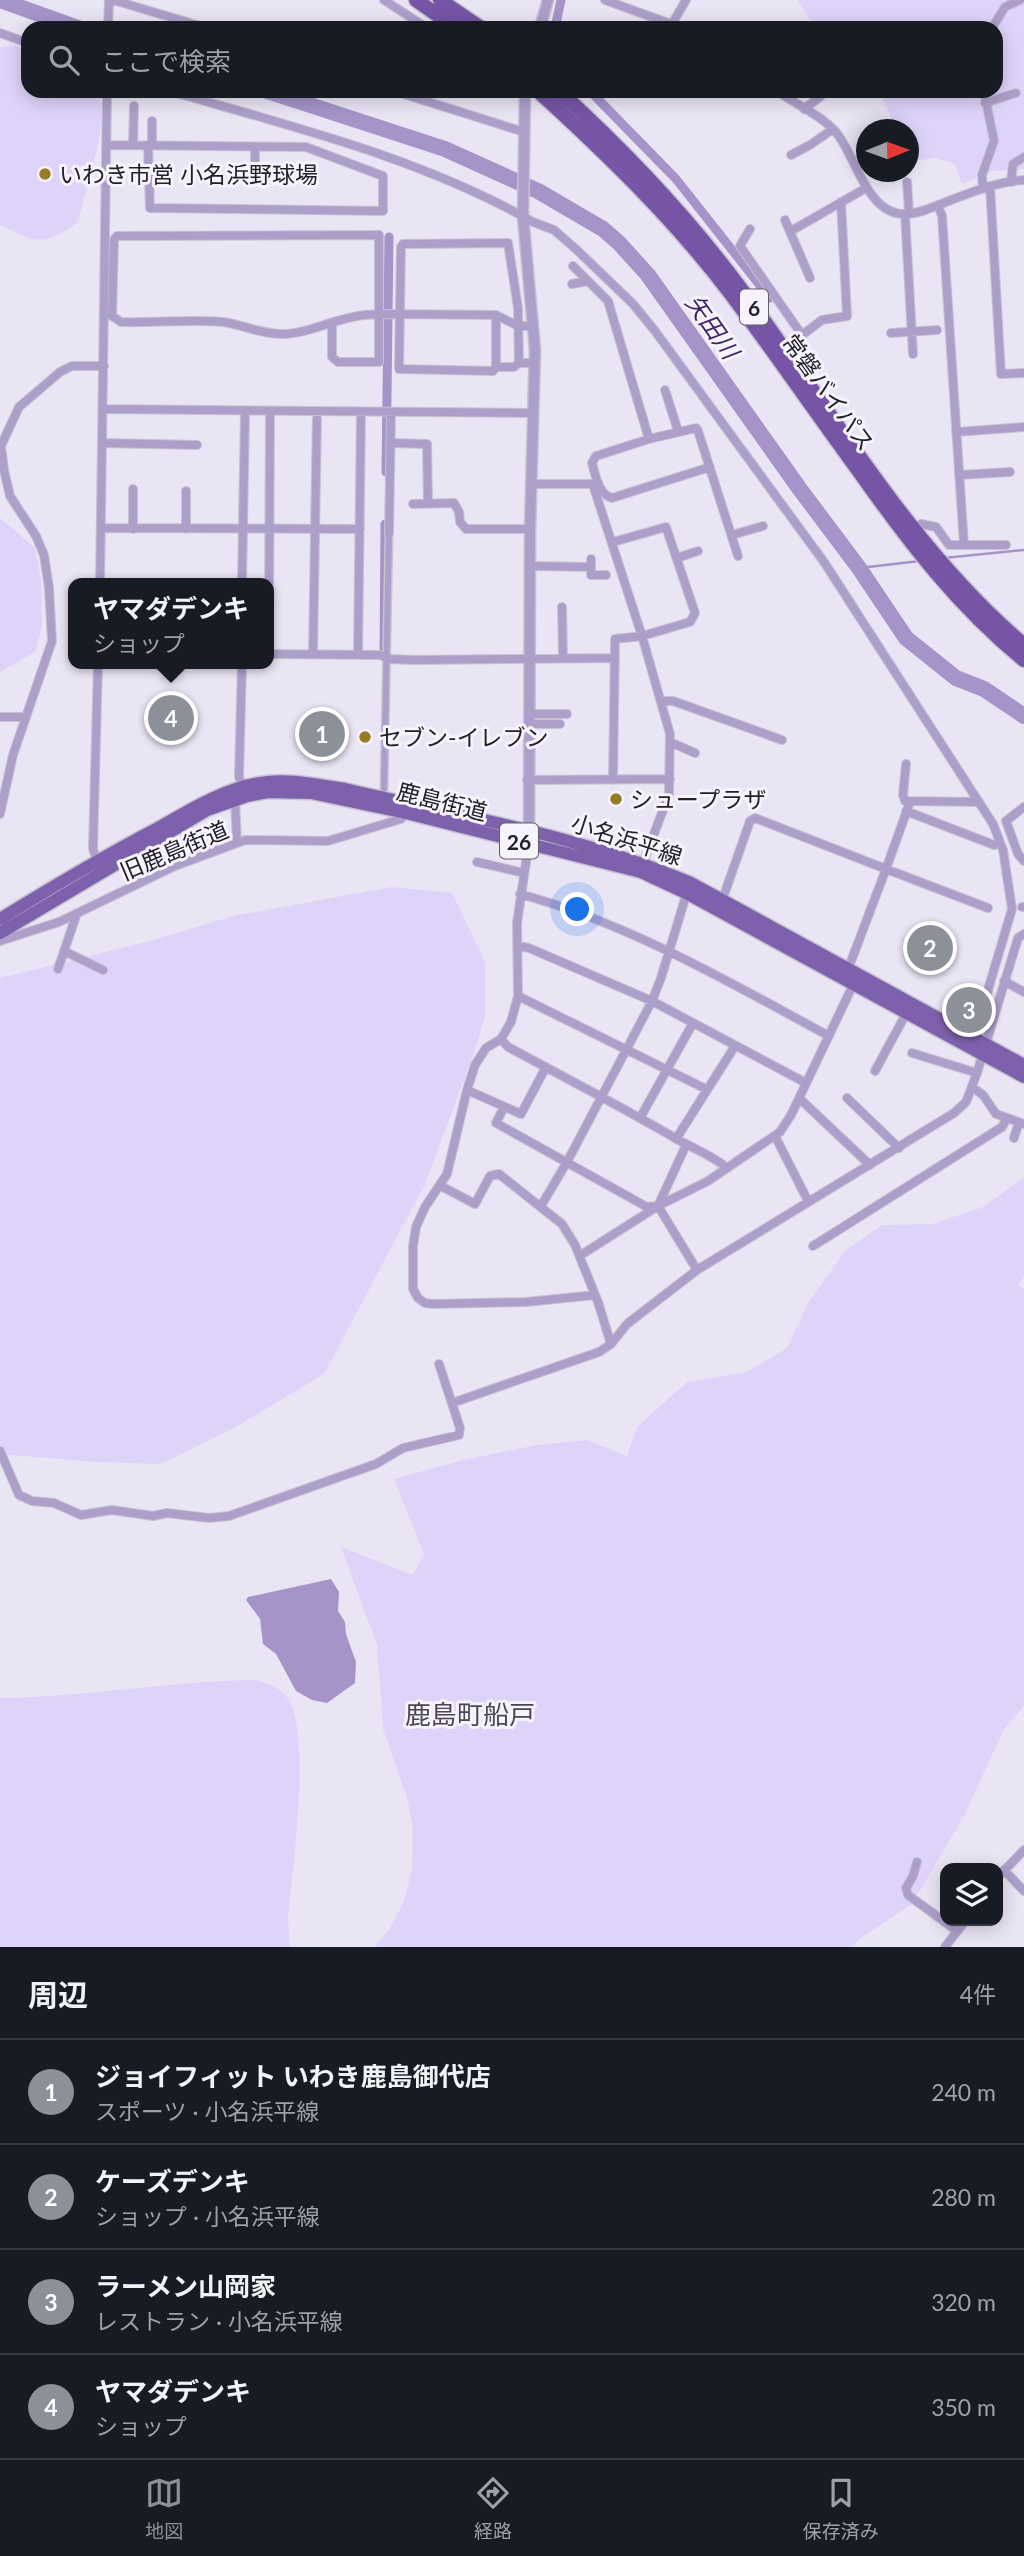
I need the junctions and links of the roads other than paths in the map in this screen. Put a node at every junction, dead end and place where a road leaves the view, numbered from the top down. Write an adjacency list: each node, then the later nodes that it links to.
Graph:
1 (384, 0): 11 (street)
2 (416, 0): 12 (highway)
3 (440, 0): 13 (highway)
4 (548, 0): 14 (street)
5 (606, 0): 15 (street)
6 (686, 0): 16 (street)
7 (1020, 0): 17 (street)
8 (110, 2): 9 (street); 10 (street)
9 (109, 21)
10 (181, 21)
11 (416, 21)
12 (446, 21)
13 (471, 21)
14 (542, 21)
15 (664, 21)
16 (674, 21)
17 (996, 21)
18 (0, 33): 19 (street)
19 (21, 40)
20 (1016, 93): 21 (street)
21 (1003, 97)
22 (107, 98): 38 (street)
23 (194, 98): 52 (street)
24 (416, 98): 37 (street)
25 (525, 98): 37 (street)
26 (545, 98): 110 (highway, 常磐バイパス / 6)
27 (566, 98): 110 (highway, 常磐バイパス / 6)
28 (788, 98): 34 (street)
29 (818, 98): 34 (street)
30 (985, 98): 32 (street)
31 (1000, 98): 32 (street)
32 (985, 103): 48 (street)
33 (134, 106): 39 (street)
34 (804, 109): 36 (street)
35 (152, 121): 40 (street)
36 (832, 129): 42 (street); 49 (street)
37 (524, 132): 52 (street)
38 (108, 145): 39 (street); 72 (street)
39 (133, 145): 40 (street)
40 (150, 145): 41 (street); 41 (street)
41 (255, 147): 44 (street)
42 (791, 155)
43 (1024, 157): 47 (street)
44 (255, 178)
45 (1024, 180): 47 (street)
46 (907, 182): 53 (street)
47 (1011, 182): 48 (street)
48 (986, 187): 51 (street); 74 (street)
49 (866, 188): 50 (street); 53 (street)
50 (841, 202): 55 (street); 56 (street)
51 (938, 205): 53 (street); 85 (street)
52 (523, 213): 65 (street); 152 (street)
53 (907, 214): 67 (street)
54 (785, 220): 56 (street)
55 (750, 229)
56 (790, 231): 58 (street)
57 (573, 266): 59 (street)
58 (810, 278)
59 (588, 281): 60 (street); 86 (street)
60 (572, 284)
61 (389, 315): 62 (street); 63 (street); 63 (street); 63 (street); 64 (street); 73 (street)
62 (496, 315): 64 (street); 73 (street)
63 (332, 323)
64 (518, 326): 65 (street); 70 (street)
65 (534, 326): 71 (street)
66 (937, 330): 67 (street)
67 (912, 332): 68 (street); 69 (street)
68 (891, 333)
69 (913, 354)
70 (519, 363): 71 (street); 73 (street)
71 (535, 363): 82 (street)
72 (104, 366): 76 (street); 139 (street)
73 (496, 368)
74 (1024, 373)
75 (665, 390): 84 (street)
76 (103, 410): 77 (street); 87 (street)
77 (245, 412): 78 (street); 103 (street)
78 (270, 412): 79 (street); 104 (street)
79 (317, 413): 80 (street); 105 (street)
80 (361, 413): 81 (street); 106 (street)
81 (386, 413): 82 (street); 88 (street)
82 (534, 413): 93 (street)
83 (1024, 427): 85 (street)
84 (678, 432): 86 (street); 90 (street)
85 (956, 432): 92 (street)
86 (649, 439): 94 (street)
87 (103, 443): 89 (street); 100 (street)
88 (391, 443): 98 (street); 108 (street)
89 (197, 445)
90 (710, 467): 94 (street); 109 (street)
91 (1010, 472): 92 (street)
92 (959, 475): 112 (street)
93 (531, 484): 94 (street); 107 (street)
94 (596, 484): 111 (street)
95 (133, 489): 101 (street)
96 (186, 491): 102 (street)
97 (413, 504): 98 (street)
98 (428, 504): 107 (street)
99 (763, 526): 109 (street)
100 (101, 528): 101 (street); 120 (street)
101 (132, 528): 102 (street)
102 (186, 528): 103 (street)
103 (243, 528): 104 (street); 121 (street)
104 (270, 529): 105 (street); 122 (street)
105 (316, 529): 106 (street); 127 (street)
106 (360, 529): 128 (street)
107 (530, 529): 117 (street)
108 (389, 533): 130 (street)
109 (732, 535): 115 (street)
110 (917, 539): 112 (street); 119 (highway, 常磐バイパス / 6)
111 (612, 542): 116 (street); 124 (street)
112 (964, 545): 113 (street)
113 (1006, 545)
114 (698, 551): 116 (street)
115 (738, 556)
116 (677, 558): 124 (street)
117 (530, 566): 118 (street); 132 (street)
118 (607, 575)
119 (946, 577): 125 (highway, 常磐バイパス / 6); 133 (highway, 常磐バイパス / 6)
120 (100, 578)
121 (242, 578)
122 (269, 578)
123 (562, 607): 129 (street)
124 (642, 636): 131 (street); 136 (street)
125 (1024, 645)
126 (274, 653): 127 (street)
127 (313, 654): 128 (street)
128 (358, 654): 130 (street)
129 (563, 657): 131 (street); 132 (street)
130 (387, 658): 132 (street); 149 (street)
131 (615, 658): 148 (street)
132 (529, 659): 140 (street)
133 (1024, 660)
134 (98, 669): 162 (street)
135 (242, 669): 150 (street)
136 (661, 701): 142 (street); 143 (street)
137 (567, 715): 140 (street)
138 (0, 717): 139 (street)
139 (25, 717): 156 (street)
140 (528, 719): 141 (street); 147 (street)
141 (560, 724)
142 (782, 740)
143 (670, 742): 144 (street); 146 (street)
144 (695, 753)
145 (906, 764): 151 (street)
146 (670, 779): 148 (street); 163 (street)
147 (527, 780): 148 (street); 157 (street)
148 (613, 780)
149 (384, 789)
150 (242, 794): 155 (main road, 鹿島街道 / 26); 157 (main road, 小名浜平線 / 26); 158 (street); 162 (main road, 小名浜平線 / 26)
151 (910, 802): 152 (street); 154 (street)
152 (979, 802): 188 (street)
153 (1024, 807): 160 (street)
154 (906, 811): 159 (street); 164 (street)
155 (406, 813): 157 (main road, 鹿島街道 / 26); 158 (street, 旧鹿島街道)
156 (0, 814)
157 (528, 837): 163 (main road, 小名浜平線 / 26); 165 (street)
158 (237, 843): 170 (street, 旧鹿島街道)
159 (994, 845)
160 (1024, 861)
161 (477, 862): 165 (street)
162 (99, 866): 171 (main road, 小名浜平線 / 26); 172 (main road, 26)
163 (642, 867): 166 (main road, 小名浜平線 / 26)
164 (886, 869): 168 (street); 169 (street); 180 (street)
165 (524, 873): 167 (street)
166 (689, 888): 176 (street); 180 (main road, 小名浜平線 / 26)
167 (520, 894): 175 (street); 176 (street)
168 (724, 895)
169 (988, 908)
170 (77, 913): 174 (street, 旧鹿島街道); 177 (street)
171 (0, 919)
172 (0, 933)
173 (1024, 934): 181 (street)
174 (0, 941)
175 (518, 946): 183 (street); 184 (street)
176 (669, 950): 184 (street); 187 (street)
177 (64, 951): 178 (street); 179 (street)
178 (58, 969)
179 (103, 970)
180 (849, 976): 185 (main road, 26); 187 (street); 188 (main road, 小名浜平線 / 26)
181 (1004, 981): 182 (street); 192 (street)
182 (1024, 992)
183 (518, 996): 189 (street); 191 (street)
184 (652, 1001): 186 (street); 191 (street)
185 (907, 1012): 192 (main road, 26); 197 (street)
186 (693, 1023): 190 (street); 196 (street)
187 (828, 1036): 200 (street)
188 (974, 1037): 192 (main road, 小名浜平線 / 26)
189 (501, 1039): 195 (street); 203 (street)
190 (735, 1046): 200 (street); 202 (street)
191 (626, 1048): 196 (street); 204 (street)
192 (985, 1049): 194 (main road, 小名浜平線 / 26); 198 (street); 199 (main road, 26)
193 (912, 1053): 198 (street)
194 (1024, 1065)
195 (546, 1067): 204 (street); 207 (street)
196 (667, 1069): 202 (street); 208 (street)
197 (874, 1071)
198 (977, 1073): 201 (street)
199 (1024, 1077)
200 (806, 1083): 205 (street)
201 (972, 1087): 209 (street); 215 (street)
202 (706, 1089): 213 (street)
203 (467, 1090): 207 (street); 219 (street)
204 (602, 1096): 208 (street); 216 (street)
205 (799, 1098): 211 (street); 217 (street)
206 (847, 1098): 215 (street)
207 (504, 1107): 216 (street)
208 (640, 1118): 213 (street)
209 (1007, 1118): 210 (street); 223 (street)
210 (1021, 1123): 212 (street)
211 (775, 1136): 218 (street); 220 (street)
212 (1014, 1138)
213 (676, 1139): 214 (street)
214 (686, 1145): 218 (street); 222 (street)
215 (899, 1148): 217 (street)
216 (568, 1162): 221 (street); 222 (street)
217 (870, 1165): 220 (street)
218 (727, 1168): 222 (street)
219 (441, 1186): 221 (street); 226 (street)
220 (808, 1201): 225 (street)
221 (541, 1206): 224 (street)
222 (658, 1206): 224 (street); 225 (street)
223 (813, 1246)
224 (581, 1255): 226 (street)
225 (697, 1270): 227 (street)
226 (595, 1294): 227 (street)
227 (611, 1344): 229 (street)
228 (439, 1364): 229 (street)
229 (452, 1403): 230 (street)
230 (0, 1451)
231 (1024, 1850): 233 (street)
232 (917, 1862): 237 (street)
233 (1003, 1872)
234 (1003, 1875): 235 (street)
235 (1024, 1891)
236 (961, 1926): 237 (street)
237 (957, 1931): 238 (street)
238 (945, 1947)

